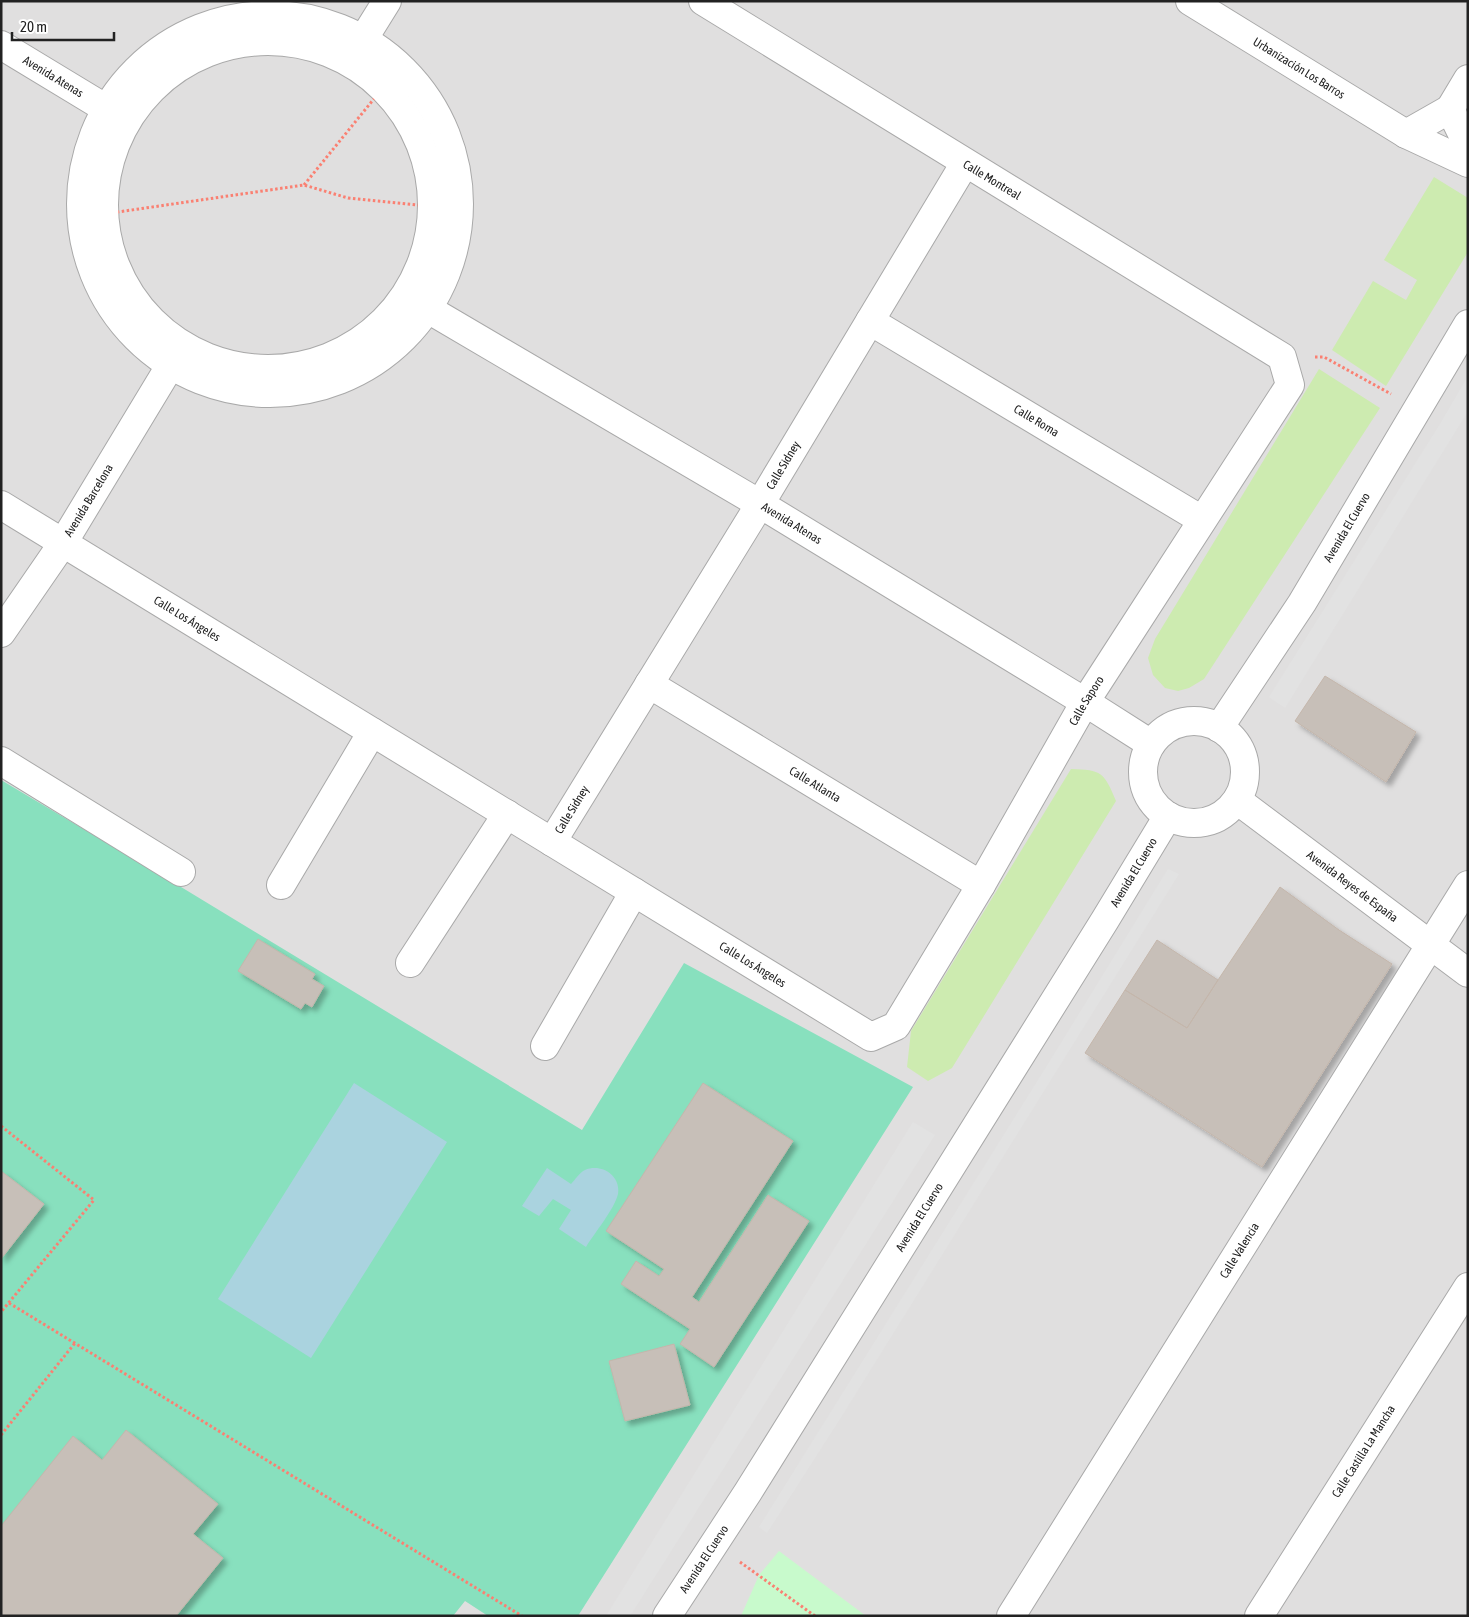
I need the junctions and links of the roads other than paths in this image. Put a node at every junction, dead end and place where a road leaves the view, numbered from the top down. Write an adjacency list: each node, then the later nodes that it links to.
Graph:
1 (387, 1): 4 (street)
2 (703, 1): 11 (street, Calle Montreal)
3 (1190, 1): 9 (street, Urbanización Los Barros)
4 (364, 38): 7 (street); 14 (street)
5 (1, 45): 7 (street, Avenida Atenas)
6 (1468, 79): 8 (street)
7 (105, 108): 18 (street)
8 (1450, 109): 9 (street); 10 (street)
9 (1406, 134): 12 (street, Urbanización Los Barros)
10 (1468, 146)
11 (965, 163): 15 (street, Calle Sidney); 17 (street, Calle Montreal)
12 (1468, 164)
13 (101, 215): 13 (street)
14 (428, 309): 18 (street); 19 (street, Avenida Atenas)
15 (870, 321): 19 (street, Calle Sidney); 21 (street, Calle Roma)
16 (1468, 324): 26 (street, Avenida El Cuervo)
17 (1282, 357): 21 (street, Calle Saporo)
18 (170, 366): 22 (street, Avenida Barcelona)
19 (760, 504): 24 (street, Calle Sidney); 25 (street, Avenida Atenas)
20 (1, 506): 22 (street, Calle Los Ángeles)
21 (1202, 520): 25 (street, Calle Saporo)
22 (62, 543): 23 (street, Avenida Barcelona); 27 (street, Calle Los Ángeles)
23 (1, 633)
24 (649, 684): 33 (street, Calle Sidney); 36 (street, Calle Atlanta)
25 (1085, 702): 28 (street, Avenida Atenas); 36 (street, Calle Saporo)
26 (1219, 728): 28 (street); 30 (street)
27 (372, 732): 31 (street, Calle Los Ángeles); 35 (street)
28 (1151, 744): 32 (street)
29 (1, 761): 34 (street)
30 (1237, 800): 32 (street); 39 (street, Avenida Reyes de España)
31 (507, 814): 33 (street, Calle Los Ángeles); 40 (street)
32 (1168, 816): 45 (street, Avenida El Cuervo)
33 (552, 842): 38 (street, Calle Los Ángeles)
34 (181, 872)
35 (281, 885)
36 (981, 885): 42 (street, Calle Saporo)
37 (1468, 885): 39 (street, Calle Valencia)
38 (634, 892): 42 (street, Calle Los Ángeles); 43 (street)
39 (1430, 945): 41 (street, Avenida Reyes de España); 46 (street, Calle Valencia)
40 (410, 963)
41 (1468, 973)
42 (871, 1037)
43 (545, 1046)
44 (1468, 1287): 47 (street, Calle Castilla La Mancha)
45 (667, 1616)
46 (1011, 1616)
47 (1259, 1616)

